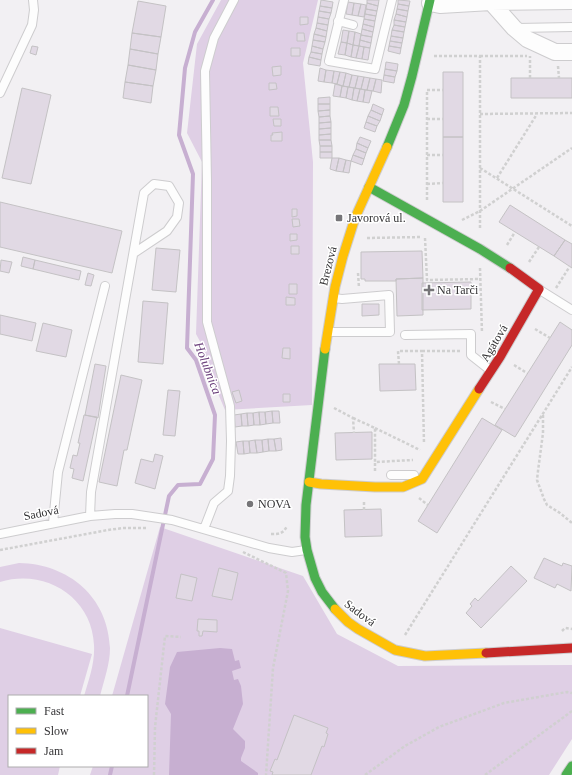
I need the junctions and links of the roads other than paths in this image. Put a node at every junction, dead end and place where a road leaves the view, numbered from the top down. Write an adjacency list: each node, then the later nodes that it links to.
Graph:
1 (33, 0): 13 (lane)
2 (234, 0): 28 (lane)
3 (344, 0): 8 (lane)
4 (392, 0): 8 (lane)
5 (430, 1): 7 (street); 14 (street, Brezová)
6 (572, 1): 7 (street)
7 (491, 2): 11 (street)
8 (338, 21): 9 (lane)
9 (353, 25)
10 (572, 27): 11 (lane)
11 (514, 28): 12 (street)
12 (572, 52)
13 (0, 93)
14 (369, 187): 17 (street); 18 (street, Brezová)
15 (134, 253): 15 (lane); 26 (lane)
16 (105, 286): 27 (lane)
17 (539, 289): 19 (lane); 22 (street, Agátová)
18 (332, 298): 20 (street, Brezová); 20 (lane)
19 (572, 310)
20 (327, 332): 24 (street, Brezová)
21 (404, 335): 22 (lane)
22 (491, 371): 25 (street, Agátová)
23 (391, 475): 25 (lane)
24 (309, 482): 25 (street, Agátová); 30 (street, Brezová)
25 (415, 482)
26 (90, 516): 27 (lane, Sadová); 28 (lane, Sadová)
27 (53, 523): 29 (lane, Sadová)
28 (204, 529): 30 (lane)
29 (0, 534)
30 (307, 550): 31 (street, Sadová)
31 (572, 647)
32 (572, 766): 33 (street)
33 (566, 775)

